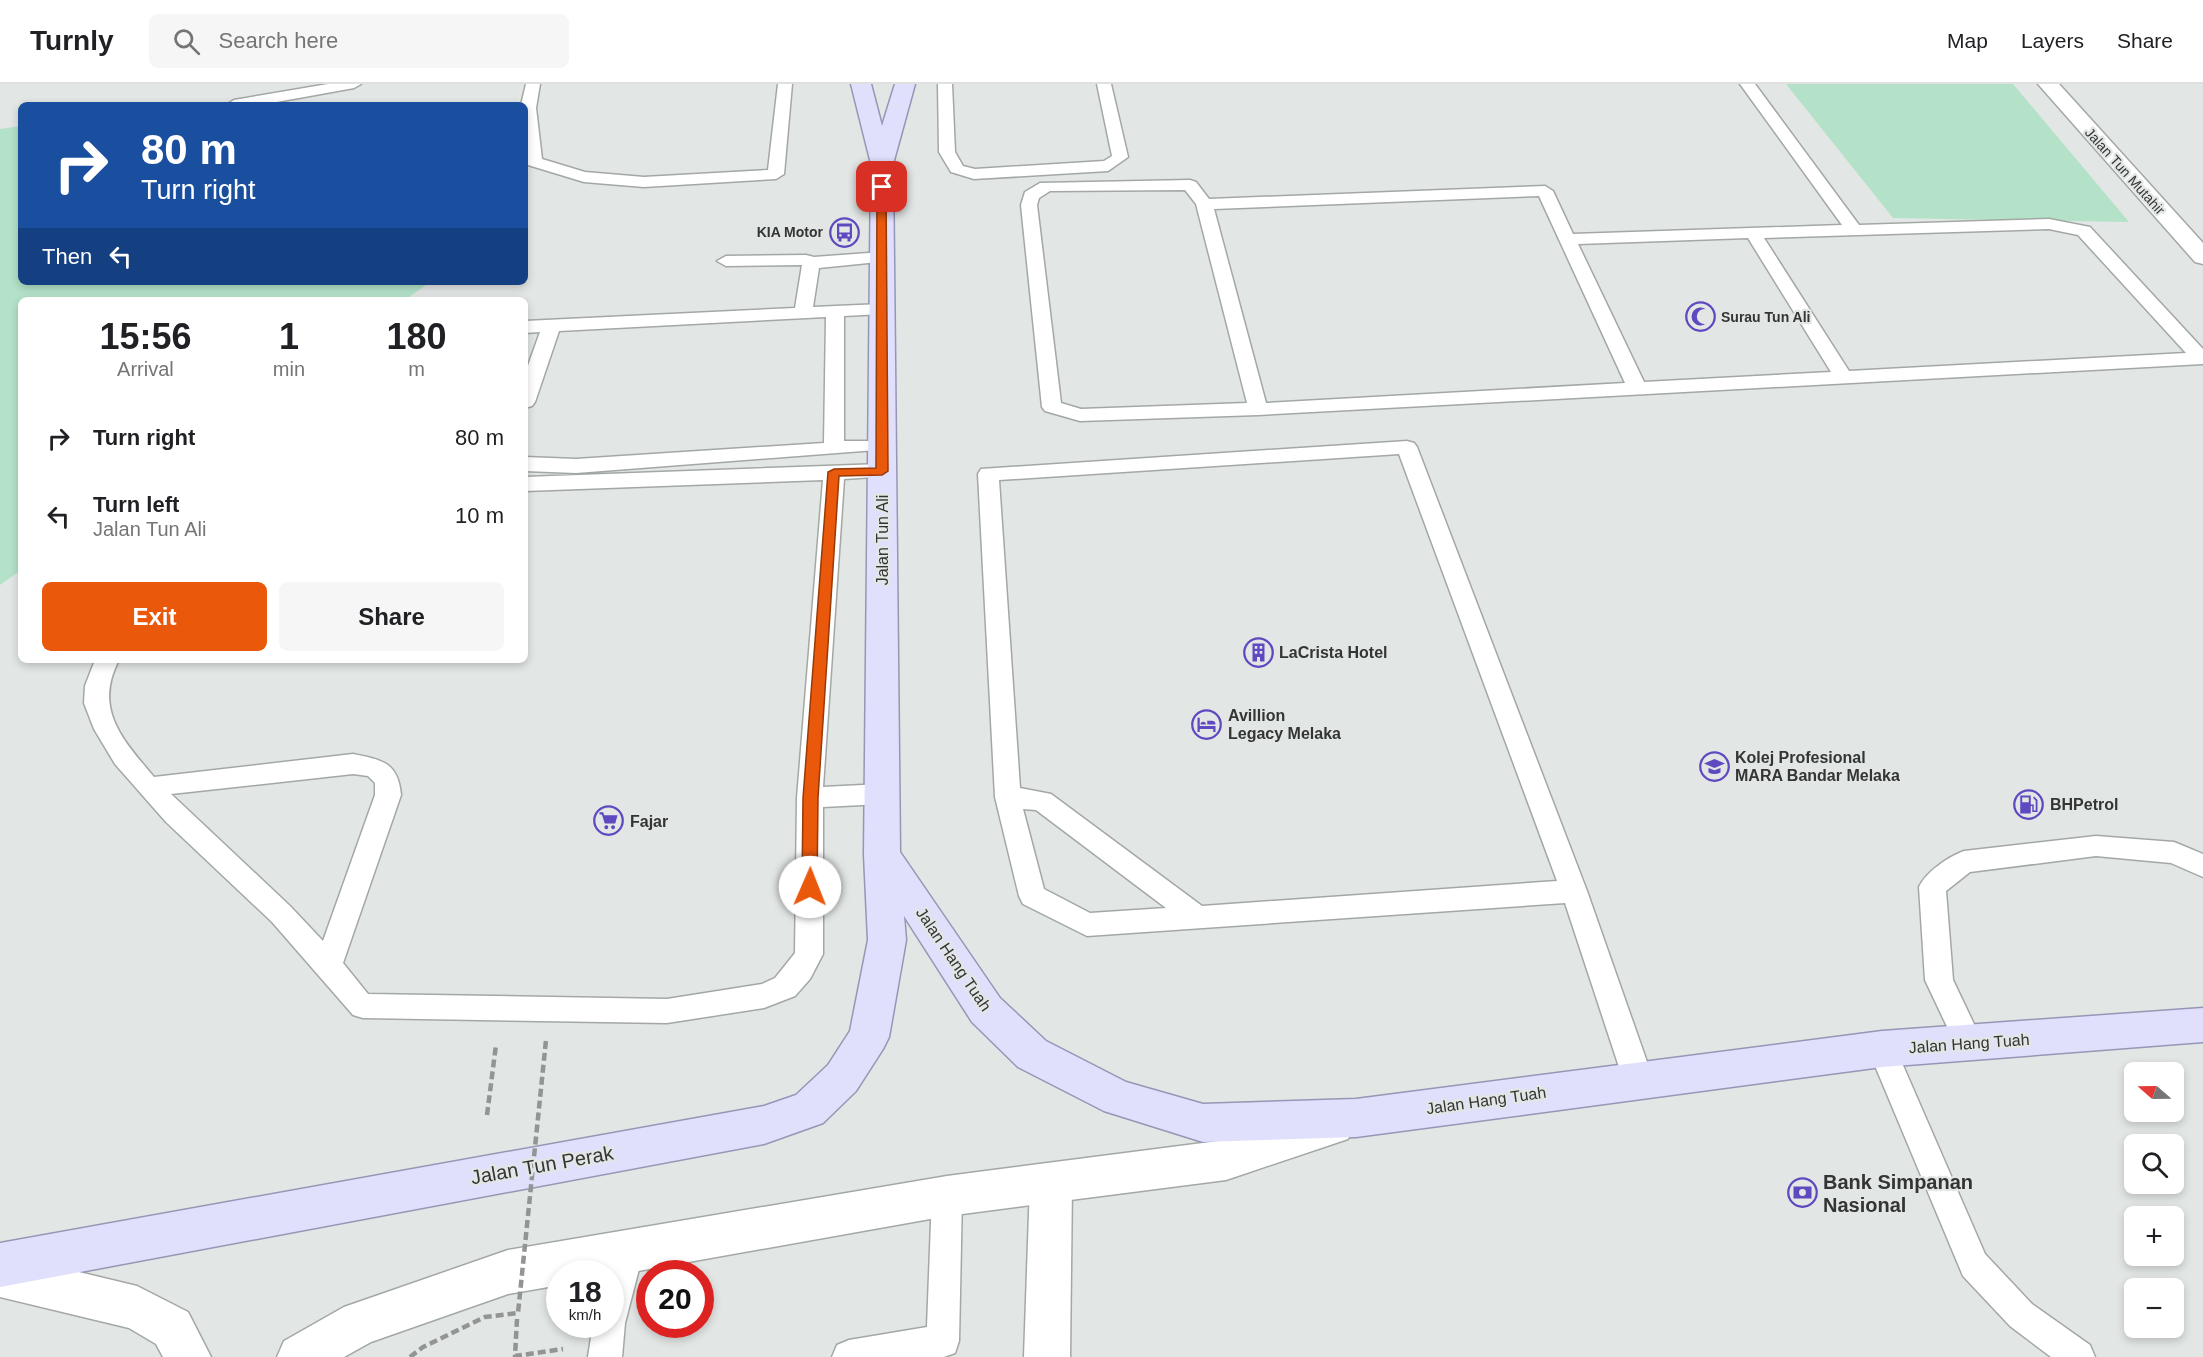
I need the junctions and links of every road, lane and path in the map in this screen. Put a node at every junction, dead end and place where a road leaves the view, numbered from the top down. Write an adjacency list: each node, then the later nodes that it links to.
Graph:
1 (354, 84): 10 (lane)
2 (533, 84): 3 (lane)
3 (785, 84)
4 (861, 84): 11 (main road)
5 (905, 84): 11 (main road, Jalan Tun Ali)
6 (945, 84): 7 (lane)
7 (1104, 84)
8 (1747, 84): 13 (lane)
9 (2048, 84): 17 (street, Jalan Tun Mutahir)
10 (251, 102)
11 (882, 164): 16 (main road, Jalan Tun Ali)
12 (1204, 204): 15 (lane); 29 (lane); 29 (lane)
13 (1854, 230): 14 (lane); 25 (lane)
14 (1752, 232): 15 (lane); 26 (lane)
15 (1568, 240): 27 (lane)
16 (882, 257): 19 (lane); 20 (main road, Jalan Tun Ali)
17 (2203, 257)
18 (726, 261): 19 (lane)
19 (811, 263): 22 (lane)
20 (882, 309): 21 (lane); 31 (main road, Jalan Tun Ali)
21 (835, 311): 22 (lane); 30 (lane)
22 (803, 312): 23 (lane)
23 (552, 324): 24 (lane); 28 (lane)
24 (528, 327)
25 (2202, 358): 26 (lane)
26 (1843, 377): 27 (lane)
27 (1637, 388): 29 (lane)
28 (528, 393)
29 (1258, 409)
30 (834, 449): 31 (lane); 32 (lane)
31 (882, 458): 33 (lane); 37 (main road, Jalan Tun Ali)
32 (528, 464)
33 (834, 472): 34 (lane); 39 (lane)
34 (528, 484)
35 (106, 663): 36 (lane)
36 (149, 787): 44 (lane); 44 (lane)
37 (882, 794): 39 (lane); 40 (main road, Jalan Tun Ali)
38 (1008, 797): 42 (lane); 43 (lane); 43 (lane)
39 (810, 798): 44 (lane)
40 (882, 855): 52 (main road, Jalan Hang Tuah); 56 (main road, Jalan Tun Perak)
41 (2203, 866): 47 (lane)
42 (1574, 891): 43 (lane); 50 (lane)
43 (1196, 916)
44 (328, 965)
45 (2203, 1025): 47 (main road, Jalan Hang Tuah)
46 (546, 1040): 59 (path, bridge)
47 (1969, 1043): 48 (main road, Jalan Hang Tuah)
48 (1882, 1049): 50 (main road, Jalan Hang Tuah); 66 (lane)
49 (491, 1073): 51 (path)
50 (1638, 1079): 52 (main road, Jalan Hang Tuah)
51 (487, 1115)
52 (1356, 1118): 53 (street)
53 (1052, 1184): 54 (street); 65 (street)
54 (946, 1196): 55 (street); 64 (lane)
55 (628, 1250): 57 (lane); 62 (street)
56 (0, 1265)
57 (624, 1266)
58 (0, 1275): 61 (street)
59 (518, 1313): 60 (path); 63 (path, bridge)
60 (598, 1338)
61 (188, 1357)
62 (300, 1357)
63 (410, 1357)
64 (849, 1357)
65 (1047, 1357)
66 (2078, 1357)

